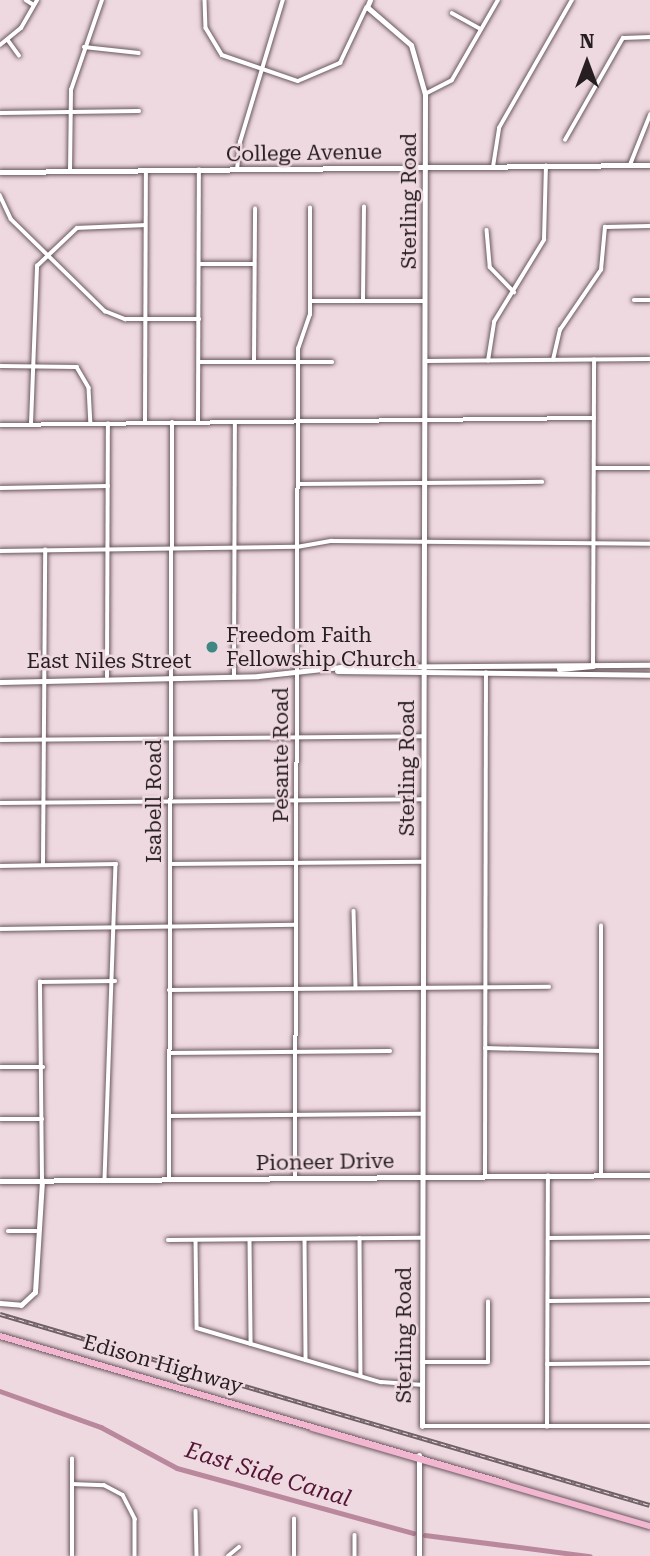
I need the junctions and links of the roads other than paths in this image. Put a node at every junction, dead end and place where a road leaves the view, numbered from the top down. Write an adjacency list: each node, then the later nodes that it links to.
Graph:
1 (26, 0): 8 (street)
2 (102, 0): 15 (street)
3 (205, 0): 18 (street)
4 (283, 0): 18 (street)
5 (370, 0): 9 (street)
6 (498, 0): 11 (street)
7 (572, 0): 28 (street)
8 (36, 2): 13 (street)
9 (367, 7): 18 (street); 19 (street, Sterling Road)
10 (452, 13): 11 (street)
11 (481, 29): 19 (street)
12 (650, 37): 24 (street)
13 (8, 40): 14 (street); 17 (street)
14 (0, 45)
15 (84, 47): 16 (street); 21 (street)
16 (139, 53)
17 (19, 55)
18 (261, 73): 31 (street)
19 (425, 94): 29 (street, Sterling Road)
20 (139, 111): 21 (street)
21 (69, 112): 22 (street); 34 (street)
22 (0, 113)
23 (650, 115): 25 (street)
24 (565, 140)
25 (630, 165): 26 (street, College Avenue); 27 (street, College Avenue)
26 (650, 165)
27 (546, 166): 28 (street, College Avenue); 45 (street)
28 (493, 167): 29 (street, College Avenue)
29 (425, 168): 31 (street, College Avenue); 50 (street, Sterling Road)
30 (199, 170): 31 (street, College Avenue); 32 (street, College Avenue); 43 (street)
31 (237, 170)
32 (146, 171): 34 (street, College Avenue); 39 (street)
33 (0, 172): 34 (street, College Avenue)
34 (70, 172)
35 (0, 195): 42 (street)
36 (310, 208): 48 (street, Pesante Road)
37 (364, 208): 49 (street)
38 (255, 209): 44 (street)
39 (145, 225): 42 (street); 51 (street)
40 (650, 226): 54 (street)
41 (487, 230): 45 (street)
42 (46, 254): 51 (street); 63 (street)
43 (199, 264): 44 (street); 52 (street)
44 (254, 264): 59 (street)
45 (514, 292): 57 (street)
46 (634, 300): 47 (street)
47 (650, 300)
48 (310, 301): 49 (street); 60 (street, Pesante Road)
49 (363, 301): 50 (street)
50 (425, 301): 56 (street, Sterling Road)
51 (145, 319): 52 (street); 69 (street)
52 (199, 319): 58 (street)
53 (650, 359): 55 (street)
54 (553, 360): 55 (street); 57 (street)
55 (594, 360): 64 (street)
56 (425, 361): 57 (street); 65 (street, Sterling Road)
57 (488, 361)
58 (198, 362): 59 (street); 67 (street)
59 (254, 362): 60 (street)
60 (298, 362): 61 (street); 66 (street, Pesante Road)
61 (332, 362)
62 (0, 366): 63 (street)
63 (31, 367): 71 (street); 72 (street)
64 (594, 418): 65 (street); 75 (street)
65 (424, 420): 66 (street); 78 (street, Sterling Road)
66 (298, 421): 68 (street); 79 (street, Pesante Road)
67 (198, 422): 68 (street); 70 (street)
68 (235, 422): 86 (street)
69 (145, 423): 70 (street); 73 (street)
70 (172, 423): 88 (street, Isabell Road)
71 (30, 424): 72 (street); 74 (street)
72 (91, 424): 73 (street)
73 (108, 424): 80 (street)
74 (0, 425)
75 (594, 468): 76 (street); 82 (street)
76 (650, 468)
77 (542, 482): 78 (street)
78 (424, 483): 79 (street); 84 (street, Sterling Road)
79 (298, 484): 85 (street, Pesante Road)
80 (108, 486): 81 (street); 87 (street)
81 (0, 488)
82 (594, 544): 83 (street); 84 (street); 91 (street)
83 (650, 544)
84 (424, 546): 85 (street); 93 (street, Sterling Road)
85 (298, 547): 86 (street); 96 (street, Pesante Road)
86 (234, 548): 88 (street); 102 (street)
87 (108, 549): 88 (street); 89 (street); 103 (street)
88 (171, 549): 104 (street, Isabell Road)
89 (45, 550): 90 (street); 106 (street)
90 (0, 551)
91 (593, 665): 92 (street, East Niles Street); 94 (street, East Niles Street); 99 (street)
92 (650, 665)
93 (423, 666): 94 (street, East Niles Street); 95 (street, East Niles Street); 100 (street, Sterling Road)
94 (525, 666): 98 (street)
95 (337, 671): 96 (street, East Niles Street); 100 (street, East Niles Street)
96 (297, 672): 102 (street, East Niles Street); 109 (street, Pesante Road)
97 (0, 673): 105 (street, East Niles Street)
98 (486, 673): 99 (street, East Niles Street); 100 (street, East Niles Street); 132 (street)
99 (550, 673): 101 (street, East Niles Street)
100 (423, 674): 108 (street, Sterling Road)
101 (650, 675)
102 (234, 676): 104 (street, East Niles Street)
103 (107, 677): 104 (street, East Niles Street); 106 (street, East Niles Street)
104 (170, 677): 110 (street, Isabell Road)
105 (7, 678): 106 (street, East Niles Street); 107 (street, East Niles Street)
106 (44, 678): 112 (street)
107 (0, 682)
108 (423, 736): 109 (street); 113 (street, Sterling Road)
109 (297, 737): 110 (street); 114 (street, Pesante Road)
110 (170, 739): 112 (street); 115 (street, Isabell Road)
111 (0, 740): 112 (street)
112 (44, 740): 116 (street)
113 (423, 799): 114 (street); 118 (street, Sterling Road)
114 (297, 800): 115 (street); 119 (street, Pesante Road)
115 (170, 801): 116 (street); 120 (street, Isabell Road)
116 (44, 802): 117 (street); 121 (street)
117 (0, 803)
118 (423, 862): 119 (street); 130 (street, Sterling Road)
119 (295, 863): 120 (street); 124 (street, Pesante Road)
120 (170, 864): 127 (street, Isabell Road)
121 (43, 865): 122 (street); 126 (street)
122 (0, 866)
123 (354, 911): 131 (street)
124 (295, 925): 127 (street); 134 (street, Pesante Road)
125 (601, 926): 138 (street)
126 (116, 927): 127 (street); 128 (street); 129 (street)
127 (170, 927): 135 (street, Isabell Road)
128 (0, 929)
129 (116, 981): 142 (street); 156 (street)
130 (421, 985): 131 (street); 132 (street); 143 (street, Sterling Road)
131 (356, 986): 134 (street)
132 (485, 987): 133 (street); 136 (street)
133 (549, 987)
134 (294, 988): 135 (street); 139 (street, Pesante Road)
135 (169, 990): 140 (street, Isabell Road)
136 (485, 1048): 138 (street); 151 (street)
137 (390, 1051): 139 (street)
138 (601, 1051): 149 (street)
139 (296, 1052): 140 (street); 144 (street, Pesante Road)
140 (169, 1053): 145 (street, Isabell Road)
141 (0, 1067): 142 (street)
142 (43, 1067): 147 (street)
143 (422, 1114): 144 (street); 152 (street, Sterling Road)
144 (295, 1115): 145 (street); 153 (street, Pesante Road)
145 (169, 1116): 154 (street, Isabell Road)
146 (0, 1119): 147 (street)
147 (42, 1119): 155 (street)
148 (548, 1175): 149 (street, Pioneer Drive); 151 (street, Pioneer Drive); 163 (street)
149 (601, 1175): 150 (street, Pioneer Drive)
150 (650, 1175)
151 (485, 1176): 152 (street, Pioneer Drive)
152 (421, 1177): 153 (street, Pioneer Drive); 162 (street, Sterling Road)
153 (295, 1178): 154 (street, Pioneer Drive)
154 (169, 1179): 156 (street, Pioneer Drive)
155 (42, 1180): 156 (street, Pioneer Drive); 157 (street, Pioneer Drive); 159 (street)
156 (105, 1180)
157 (0, 1181)
158 (8, 1231): 159 (street)
159 (36, 1231): 171 (street)
160 (650, 1237): 163 (street)
161 (360, 1238): 162 (street); 164 (street); 178 (street)
162 (420, 1238): 175 (street, Sterling Road)
163 (548, 1238): 169 (street)
164 (305, 1239): 167 (street); 174 (street)
165 (168, 1240): 166 (street)
166 (196, 1240): 167 (street); 173 (street)
167 (250, 1240): 173 (street)
168 (650, 1300): 169 (street)
169 (548, 1301): 177 (street)
170 (488, 1302): 175 (street)
171 (0, 1303)
172 (0, 1335): 183 (main road, Edison Highway)
173 (251, 1344): 174 (street)
174 (306, 1360): 178 (street)
175 (420, 1362): 179 (street, Sterling Road)
176 (650, 1363): 177 (street)
177 (547, 1364): 182 (street)
178 (361, 1376): 179 (street)
179 (420, 1385): 180 (street, Sterling Road)
180 (422, 1426): 182 (street)
181 (650, 1426): 182 (street)
182 (547, 1427)
183 (419, 1458): 188 (main road, Edison Highway); 197 (street)
184 (72, 1459): 185 (street)
185 (72, 1484): 191 (street); 192 (street)
186 (196, 1511): 193 (street)
187 (294, 1520): 195 (street)
188 (650, 1526)
189 (355, 1535): 196 (street)
190 (239, 1547): 194 (street)
191 (72, 1556)
192 (135, 1556)
193 (197, 1556)
194 (228, 1556)
195 (294, 1556)
196 (355, 1556)
197 (419, 1556)

